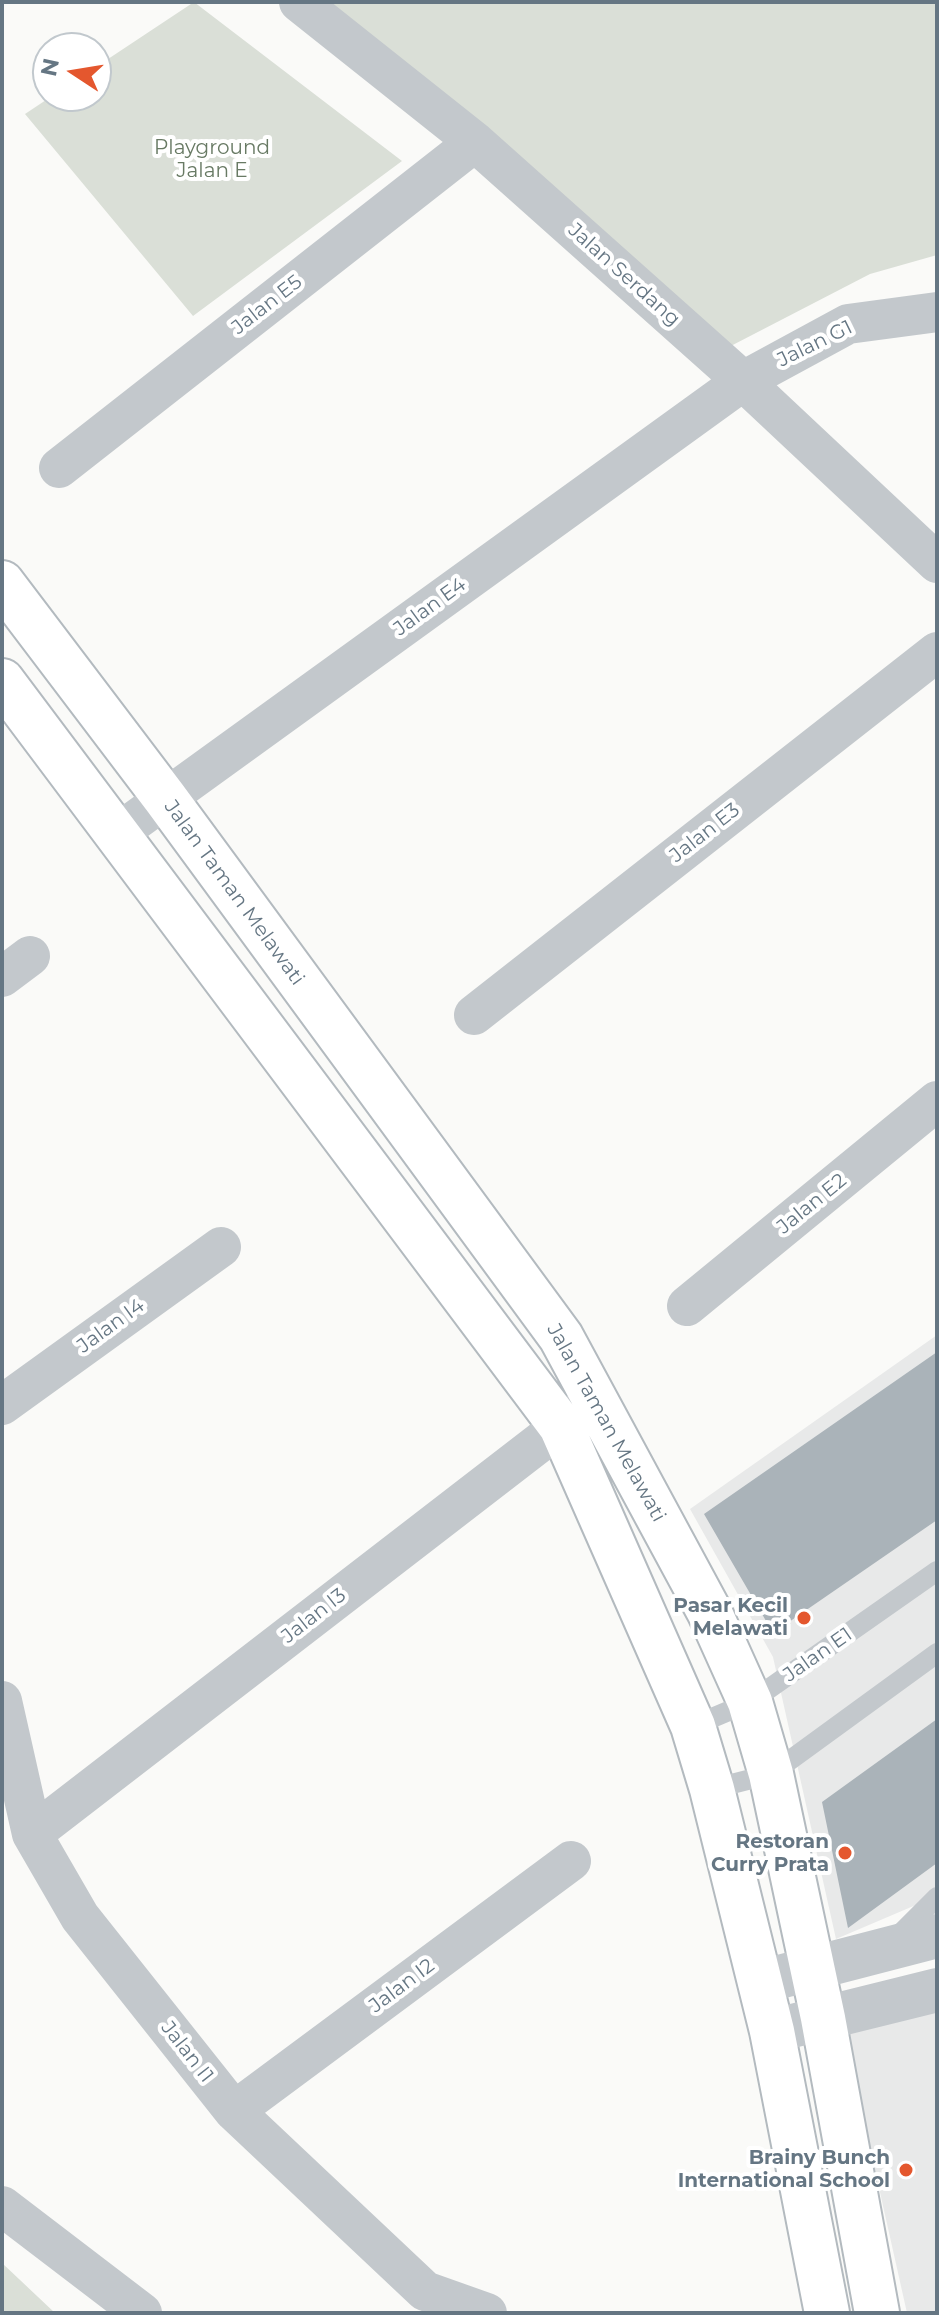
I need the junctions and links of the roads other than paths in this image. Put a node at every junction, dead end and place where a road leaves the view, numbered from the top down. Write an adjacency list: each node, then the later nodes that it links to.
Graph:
1 (299, 2): 2 (street, Jalan Serdang)
2 (475, 142): 4 (street, Jalan Serdang); 5 (street, Jalan E5)
3 (937, 312): 4 (street, Jalan G1)
4 (743, 381): 6 (street, Jalan Serdang); 10 (street, Jalan E4)
5 (59, 468)
6 (937, 563)
7 (2, 583): 10 (main road, Jalan Taman Melawati)
8 (937, 652): 12 (street, Jalan E3)
9 (2, 681): 11 (main road, Jalan Taman Melawati)
10 (165, 798): 11 (street, Jalan E4); 16 (main road, Jalan Taman Melawati)
11 (118, 833): 18 (main road, Jalan Taman Melawati)
12 (474, 1015)
13 (937, 1101): 15 (street, Jalan E2)
14 (221, 1247): 17 (street, Jalan I4)
15 (687, 1306)
16 (596, 1398): 18 (street, Jalan I3); 22 (main road, Jalan Taman Melawati)
17 (2, 1405)
18 (561, 1426): 23 (main road, Jalan Taman Melawati); 26 (street, Jalan I3)
19 (937, 1571): 22 (lane, Jalan E1)
20 (937, 1653): 24 (lane)
21 (2, 1701): 26 (street, Jalan I1)
22 (750, 1702): 23 (lane, Jalan E1); 24 (main road, Jalan Taman Melawati)
23 (693, 1726): 25 (main road, Jalan Taman Melawati)
24 (771, 1774): 25 (lane); 31 (main road, Jalan Taman Melawati)
25 (712, 1789): 32 (main road, Jalan Taman Melawati)
26 (32, 1834): 36 (street, Jalan I1)
27 (571, 1861): 36 (street, Jalan I2)
28 (937, 1897): 30 (lane)
29 (937, 1936): 30 (street)
30 (883, 1950): 31 (street)
31 (811, 1970): 32 (street); 34 (main road, Jalan Taman Melawati)
32 (760, 1982): 35 (main road, Jalan Taman Melawati)
33 (937, 1990): 34 (street)
34 (823, 2018): 35 (street); 41 (main road, Jalan Taman Melawati)
35 (772, 2031): 40 (main road, Jalan Taman Melawati)
36 (234, 2111): 39 (street, Jalan I1)
37 (2, 2206): 38 (street)
38 (142, 2313)
39 (487, 2313)
40 (827, 2313)
41 (877, 2313)

